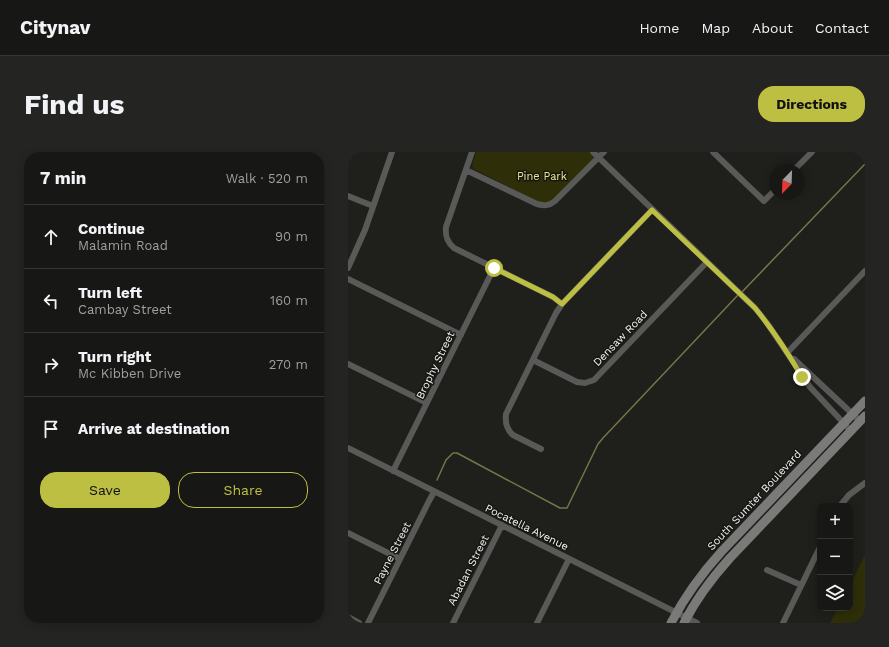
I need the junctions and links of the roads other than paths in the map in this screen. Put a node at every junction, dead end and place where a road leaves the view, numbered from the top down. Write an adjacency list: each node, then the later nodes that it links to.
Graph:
1 (392, 152): 12 (street)
2 (472, 152): 9 (street)
3 (593, 152): 7 (street)
4 (604, 152): 7 (street)
5 (713, 152): 11 (street)
6 (812, 152): 8 (street)
7 (598, 157): 9 (street); 13 (street)
8 (800, 164)
9 (466, 170): 16 (street)
10 (348, 196): 12 (street)
11 (769, 196)
12 (373, 206): 15 (street)
13 (652, 210): 14 (street); 19 (street)
14 (707, 262): 21 (street); 22 (street, Densaw Road)
15 (348, 268)
16 (494, 268): 19 (street); 20 (street, Brophy Street)
17 (865, 271): 21 (street)
18 (348, 279): 20 (street)
19 (562, 304): 22 (street)
20 (461, 335): 25 (street, Brophy Street)
21 (788, 353): 26 (street); 28 (street)
22 (533, 360): 31 (street)
23 (348, 364): 25 (street)
24 (865, 401): 26 (main road, South Sumter Boulevard)
25 (427, 403): 32 (street, Brophy Street)
26 (852, 414): 27 (street); 28 (main road, South Sumter Boulevard)
27 (862, 418): 29 (main road, South Sumter Boulevard)
28 (844, 423): 29 (street); 43 (main road, South Sumter Boulevard)
29 (851, 431): 45 (main road, South Sumter Boulevard)
30 (348, 448): 32 (street, Pocatella Avenue)
31 (541, 448)
32 (393, 471): 34 (street, Pocatella Avenue)
33 (865, 483): 35 (street)
34 (434, 492): 36 (street, Pocatella Avenue); 39 (street, Payne Street)
35 (843, 503)
36 (502, 525): 40 (street, Pocatella Avenue); 48 (street, Abadan Street)
37 (348, 533): 39 (street)
38 (817, 553): 42 (street)
39 (400, 559): 47 (street, Payne Street)
40 (569, 559): 43 (street, Pocatella Avenue); 49 (street)
41 (767, 570): 42 (street)
42 (801, 585): 52 (street)
43 (676, 613): 45 (street, Pocatella Avenue); 50 (main road, South Sumter Boulevard)
44 (348, 618): 46 (street)
45 (685, 620): 51 (street, Pocatella Avenue)
46 (359, 623)
47 (368, 623)
48 (452, 623)
49 (537, 623)
50 (671, 623)
51 (697, 623)
52 (783, 623)

